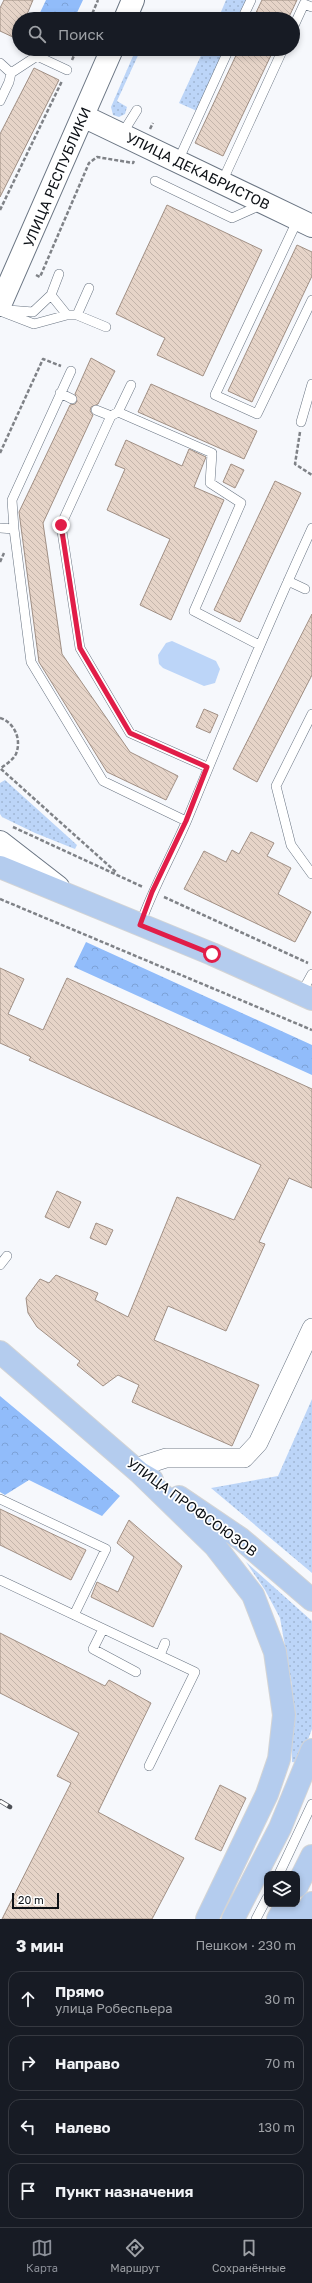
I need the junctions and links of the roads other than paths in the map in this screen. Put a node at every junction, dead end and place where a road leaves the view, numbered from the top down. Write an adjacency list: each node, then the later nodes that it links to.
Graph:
1 (133, 0): 5 (main road)
2 (251, 0): 6 (lane)
3 (294, 5): 4 (lane)
4 (308, 5): 7 (lane)
5 (128, 12)
6 (245, 12)
7 (300, 17)
8 (109, 56): 16 (main road, УЛИЦА РЕСПУБЛИКИ)
9 (226, 56): 18 (lane)
10 (280, 56): 20 (lane)
11 (0, 63): 13 (lane)
12 (67, 70): 13 (lane)
13 (11, 73): 14 (lane)
14 (0, 101)
15 (137, 110): 17 (lane)
16 (83, 116): 17 (main road, УЛИЦА ДЕКАБРИСТОВ); 27 (main road, УЛИЦА РЕСПУБЛИКИ)
17 (122, 134): 18 (main road, УЛИЦА ДЕКАБРИСТОВ)
18 (178, 161): 20 (main road, УЛИЦА ДЕКАБРИСТОВ)
19 (155, 181): 21 (lane)
20 (222, 182): 21 (main road, УЛИЦА ДЕКАБРИСТОВ)
21 (265, 203): 22 (main road, УЛИЦА ДЕКАБРИСТОВ)
22 (305, 222): 26 (lane)
23 (59, 274): 25 (lane)
24 (89, 288): 30 (lane)
25 (51, 295): 28 (lane); 29 (lane)
26 (312, 300)
27 (0, 305)
28 (0, 310): 29 (lane)
29 (67, 315): 30 (lane)
30 (77, 315): 31 (lane)
31 (106, 327)
32 (71, 371): 35 (lane)
33 (312, 384): 39 (lane)
34 (131, 385): 38 (lane)
35 (60, 393): 36 (lane); 42 (lane)
36 (72, 399)
37 (96, 410): 38 (lane)
38 (114, 414): 45 (lane); 47 (lane)
39 (301, 422)
40 (0, 528): 42 (lane)
41 (312, 528): 43 (lane)
42 (14, 529): 48 (lane)
43 (288, 581): 44 (lane); 45 (lane)
44 (305, 588)
45 (259, 645): 47 (lane)
46 (312, 714): 51 (lane)
47 (207, 767): 48 (lane)
48 (186, 821): 53 (lane)
49 (0, 842): 52 (main road)
50 (0, 867): 52 (main road)
51 (312, 874)
52 (68, 895): 53 (main road)
53 (140, 925): 55 (main road)
54 (312, 974): 55 (lane)
55 (306, 997)
56 (7, 1256): 57 (lane)
57 (0, 1265)
58 (312, 1328): 60 (street)
59 (0, 1352): 60 (main road, УЛИЦА ПРОФСОЮЗОВ)
60 (138, 1470): 63 (main road, УЛИЦА ПРОФСОЮЗОВ); 78 (main road)
61 (0, 1499): 64 (lane)
62 (0, 1580): 64 (lane)
63 (312, 1600)
64 (74, 1615): 65 (lane)
65 (103, 1629): 67 (lane); 68 (lane)
66 (165, 1643): 67 (lane)
67 (160, 1655): 70 (lane)
68 (136, 1672)
69 (312, 1750): 79 (main road)
70 (149, 1766)
71 (312, 1804): 73 (lane)
72 (312, 1856): 74 (main road)
73 (280, 1871)
74 (300, 1880)
75 (312, 1903): 82 (main road)
76 (264, 1904): 80 (lane)
77 (285, 1907): 81 (main road)
78 (207, 1919)
79 (233, 1919)
80 (256, 1919)
81 (278, 1919)
82 (302, 1919)

